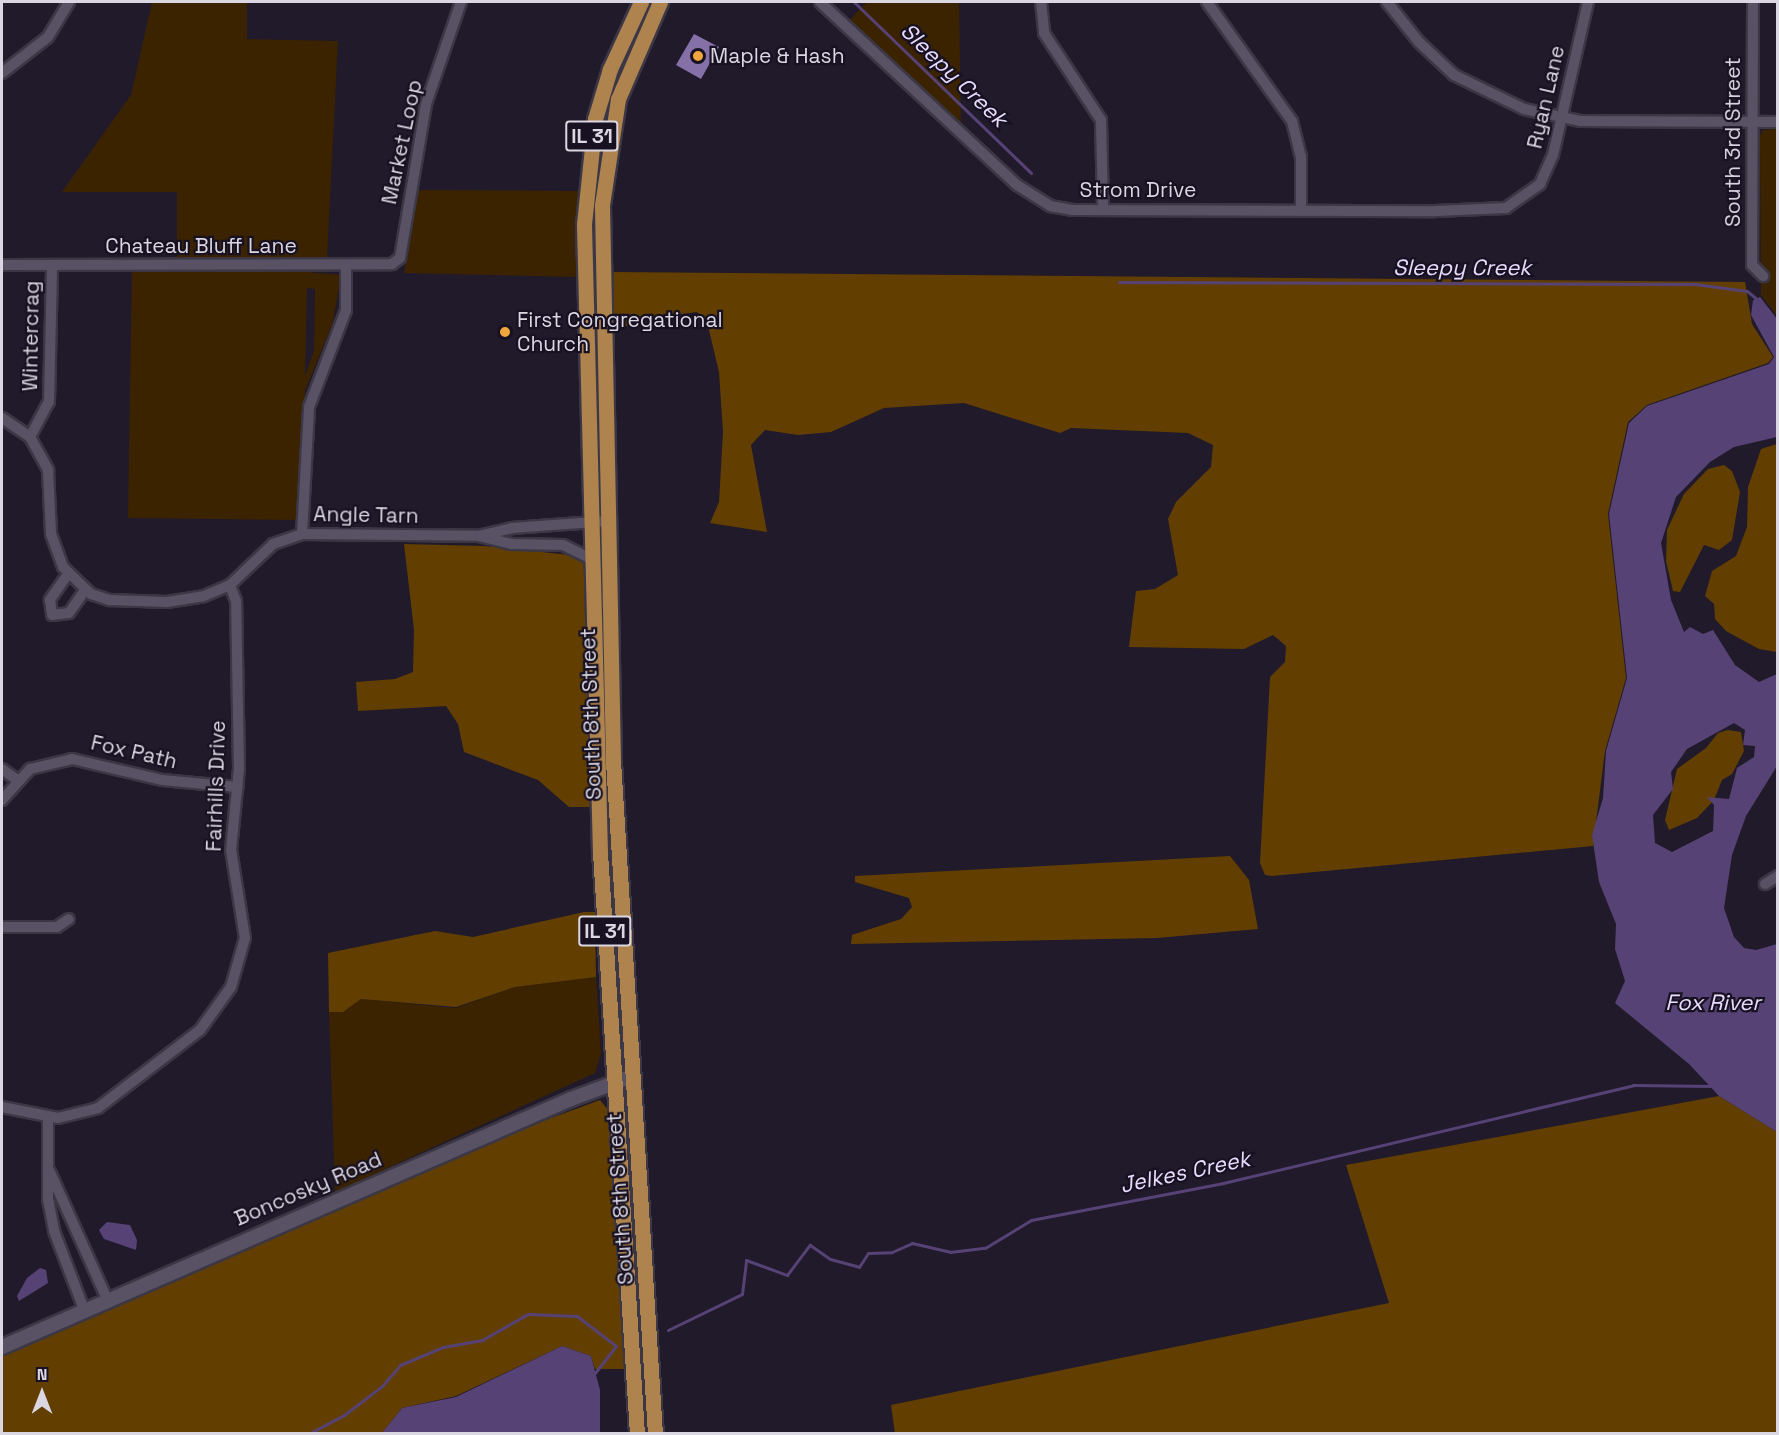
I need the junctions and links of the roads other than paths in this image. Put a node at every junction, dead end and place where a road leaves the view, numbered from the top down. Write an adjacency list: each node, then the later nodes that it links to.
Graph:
1 (69, 2): 11 (street)
2 (461, 2): 18 (street, Market Loop)
3 (640, 2): 25 (main road, South 8th Street / IL 31)
4 (660, 2): 26 (main road, South 8th Street)
5 (820, 2): 16 (street, Strom Drive)
6 (1041, 2): 16 (street)
7 (1207, 2): 17 (street)
8 (1387, 2): 12 (street)
9 (1588, 2): 12 (street, Ryan Lane)
10 (1754, 2): 13 (street, South 3rd Street)
11 (2, 73)
12 (1562, 119): 13 (street); 15 (street, Ryan Lane)
13 (1753, 122): 14 (street); 22 (street, South 3rd Street)
14 (1778, 122)
15 (1530, 195): 17 (street, Strom Drive)
16 (1103, 209): 17 (street, Strom Drive)
17 (1301, 210)
18 (399, 258): 20 (street, Chateau Bluff Lane)
19 (2, 265): 21 (street, Chateau Bluff Lane)
20 (346, 265): 21 (street, Chateau Bluff Lane); 27 (street)
21 (52, 266): 24 (street, Wintercrag)
22 (1763, 276)
23 (2, 418): 24 (street, Angle Tarn)
24 (30, 437): 30 (street, Angle Tarn)
25 (590, 520): 26 (street, Angle Tarn); 28 (street, Angle Tarn); 29 (main road, South 8th Street / IL 31)
26 (608, 521): 41 (main road, South 8th Street)
27 (302, 534): 28 (street, Angle Tarn); 31 (street, Angle Tarn)
28 (478, 536): 29 (street, Angle Tarn)
29 (590, 558): 42 (main road, South 8th Street / IL 31)
30 (68, 574): 32 (street, Angle Tarn); 32 (street)
31 (230, 585): 32 (street, Angle Tarn); 35 (street, Fairhills Drive)
32 (86, 590)
33 (2, 769): 34 (street)
34 (17, 780): 35 (street, Fox Path); 36 (street, Fox Path)
35 (238, 787): 44 (street, Fairhills Drive)
36 (2, 798)
37 (1778, 876): 38 (street)
38 (1765, 884)
39 (69, 919): 40 (street)
40 (2, 927)
41 (633, 1076): 42 (street, Boncosky Road); 50 (main road, South 8th Street)
42 (616, 1079): 46 (street, Boncosky Road); 49 (main road, South 8th Street / IL 31)
43 (2, 1107): 44 (street)
44 (48, 1118): 45 (street)
45 (50, 1172): 46 (street); 47 (street)
46 (107, 1299): 47 (street, Boncosky Road)
47 (84, 1309): 48 (street, Boncosky Road)
48 (2, 1347)
49 (637, 1434)
50 (655, 1434)

